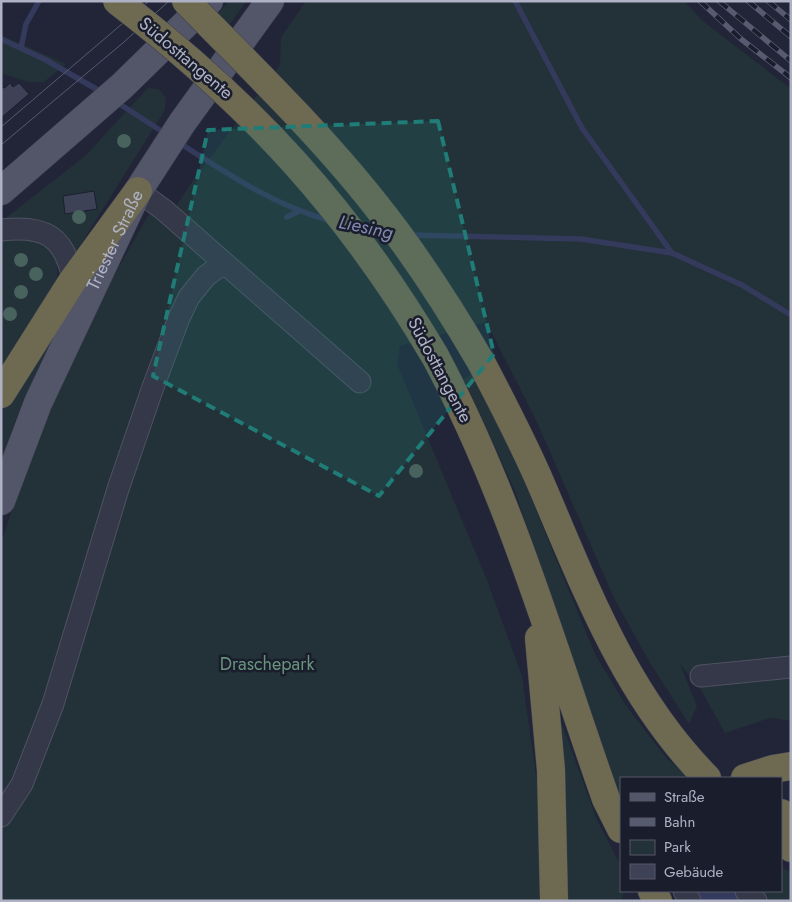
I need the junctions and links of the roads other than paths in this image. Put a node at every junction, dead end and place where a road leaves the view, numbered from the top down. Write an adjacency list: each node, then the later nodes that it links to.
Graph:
1 (117, 1): 13 (highway, Südosttangente, bridge)
2 (186, 1): 16 (highway, Südosttangente, bridge)
3 (209, 1): 5 (main road)
4 (270, 1): 6 (main road, Triester Straße)
5 (1, 191)
6 (138, 191): 8 (lane); 9 (highway); 12 (main road, Triester Straße)
7 (1, 230): 9 (lane)
8 (224, 263): 10 (lane); 21 (lane)
9 (72, 280): 11 (highway)
10 (360, 382)
11 (1, 394)
12 (1, 501)
13 (534, 590): 22 (highway, Südosttangente); 24 (highway)
14 (791, 667): 15 (lane)
15 (700, 676)
16 (687, 758): 18 (highway, Südosttangente); 19 (highway)
17 (791, 766): 20 (highway)
18 (707, 777)
19 (720, 777)
20 (748, 777)
21 (1, 816)
22 (620, 827)
23 (747, 892): 25 (lane)
24 (554, 901)
25 (756, 901)

